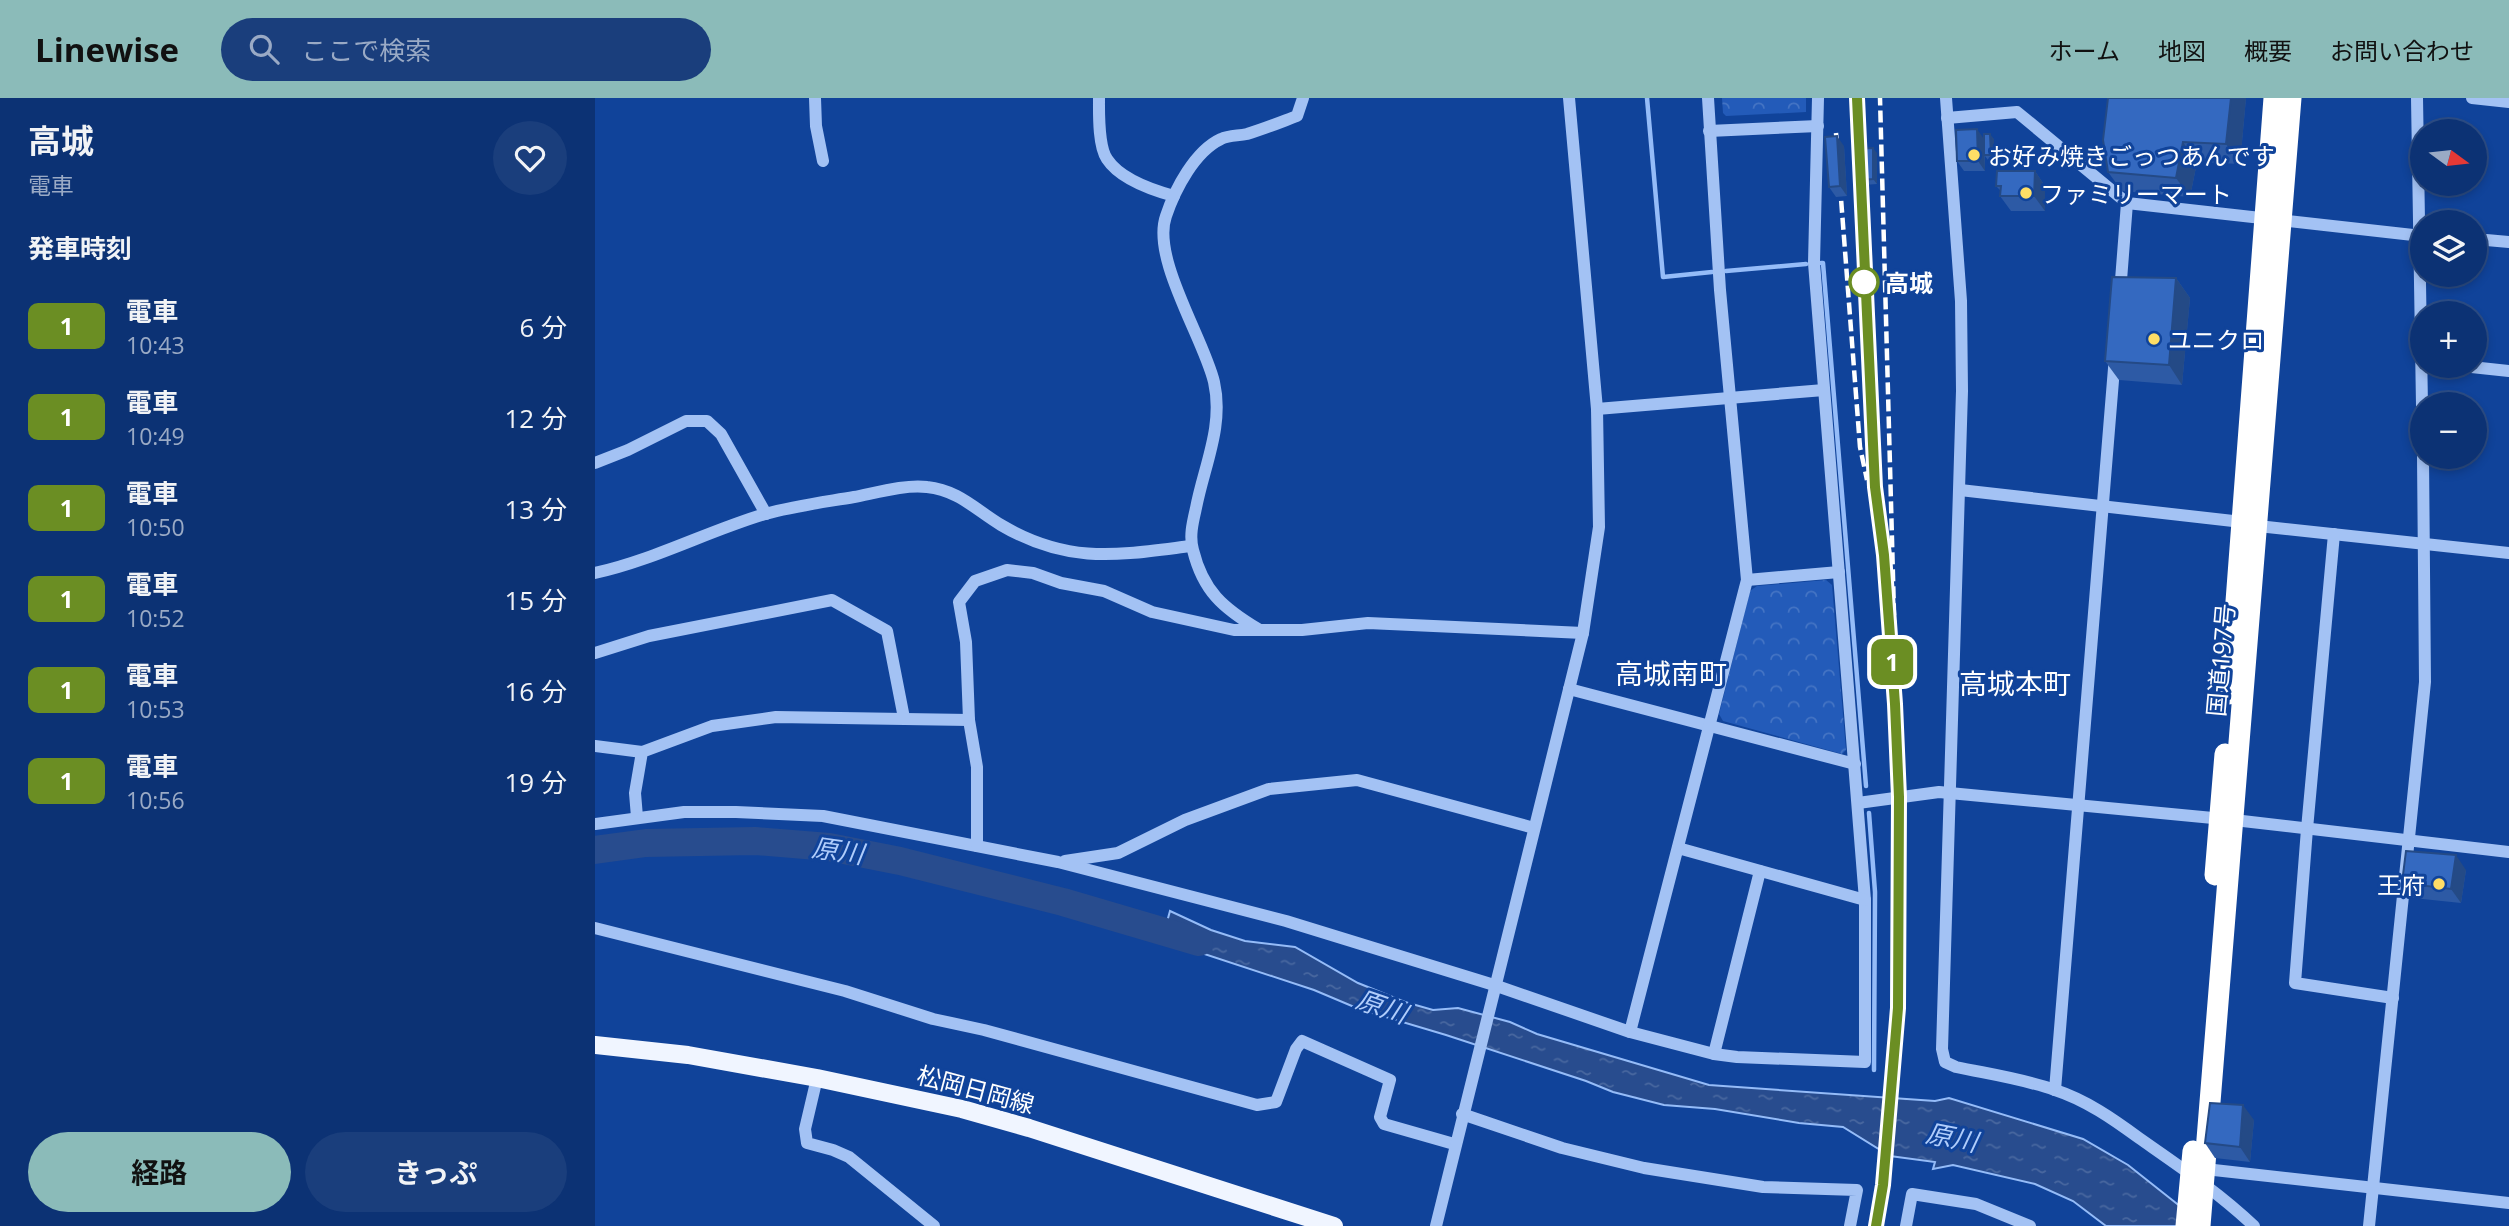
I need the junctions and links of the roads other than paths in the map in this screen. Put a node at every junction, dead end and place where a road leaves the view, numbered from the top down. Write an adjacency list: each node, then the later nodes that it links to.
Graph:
1 (815, 98): 18 (street)
2 (1099, 98): 19 (street)
3 (1303, 98): 19 (street)
4 (1569, 98): 32 (street)
5 (1708, 98): 17 (street)
6 (1818, 98): 16 (street)
7 (1946, 98): 15 (street)
8 (2017, 98): 14 (street)
9 (2274, 98): 22 (highway, 国道197号)
10 (2291, 98): 22 (highway, 国道197号)
11 (2417, 98): 21 (street)
12 (2472, 98): 13 (street)
13 (2509, 102)
14 (2017, 112): 15 (street); 20 (street)
15 (1947, 118): 35 (street)
16 (1818, 125): 17 (street); 30 (street)
17 (1709, 131): 31 (street)
18 (823, 161)
19 (1174, 196): 41 (street)
20 (2127, 203): 22 (street); 26 (street)
21 (2420, 210)
22 (2273, 219): 23 (street); 38 (highway, 国道197号)
23 (2410, 234)
24 (2487, 240): 25 (street)
25 (2509, 242)
26 (2119, 300)
27 (2116, 341): 36 (street)
28 (2487, 369): 29 (street)
29 (2509, 371)
30 (1824, 390): 31 (street); 43 (street)
31 (1730, 398): 32 (street); 45 (street)
32 (1597, 409): 47 (street)
33 (595, 463): 37 (street)
34 (2423, 469): 40 (street)
35 (1960, 490): 36 (street); 56 (street)
36 (2102, 507): 38 (street); 58 (street)
37 (766, 514): 41 (street); 44 (street)
38 (2250, 524): 39 (street); 60 (highway, 国道197号)
39 (2335, 534): 40 (street); 63 (street)
40 (2424, 544): 42 (street); 64 (street)
41 (1191, 546): 46 (street)
42 (2509, 553)
43 (1839, 572): 45 (street); 55 (street)
44 (595, 573)
45 (1747, 580): 52 (street)
46 (1261, 631): 47 (street); 51 (street)
47 (1583, 632): 49 (street)
48 (595, 653): 50 (street)
49 (1569, 689): 52 (street); 62 (street)
50 (904, 718): 51 (street); 54 (street)
51 (969, 720): 65 (street)
52 (1709, 726): 55 (street); 66 (street)
53 (595, 746): 54 (street)
54 (642, 752): 59 (street)
55 (1855, 764): 57 (street)
56 (1950, 793): 57 (street); 58 (street); 78 (street)
57 (1858, 803): 70 (street)
58 (2078, 805): 60 (street); 78 (street)
59 (637, 817): 61 (street); 65 (street)
60 (2227, 820): 63 (street); 81 (highway, 国道197号)
61 (595, 824)
62 (1534, 828): 68 (street); 72 (street)
63 (2307, 829): 64 (street); 73 (street)
64 (2409, 840): 67 (street); 73 (street)
65 (977, 846): 68 (street)
66 (1678, 848): 69 (street); 74 (street)
67 (2509, 852)
68 (1058, 862): 72 (street)
69 (1760, 871): 70 (street); 76 (street)
70 (1865, 900): 76 (street)
71 (595, 928): 80 (street)
72 (1493, 991): 74 (street); 79 (street)
73 (2393, 998): 82 (street)
74 (1630, 1032): 76 (street)
75 (595, 1045): 77 (main road, 松岡日岡線)
76 (1714, 1054)
77 (817, 1077): 84 (street); 85 (main road, 松岡日岡線)
78 (2056, 1090): 81 (street)
79 (1462, 1114): 80 (street); 87 (street)
80 (1454, 1144): 86 (street)
81 (2199, 1183): 82 (street); 90 (highway, 国道197号); 91 (highway, 国道197号); 92 (street)
82 (2373, 1188): 83 (street); 93 (street)
83 (2509, 1203)
84 (934, 1226)
85 (1334, 1226)
86 (1436, 1226)
87 (1850, 1226)
88 (1906, 1226): 89 (street)
89 (2031, 1226)
90 (2186, 1226)
91 (2200, 1226)
92 (2254, 1226)
93 (2369, 1226)

